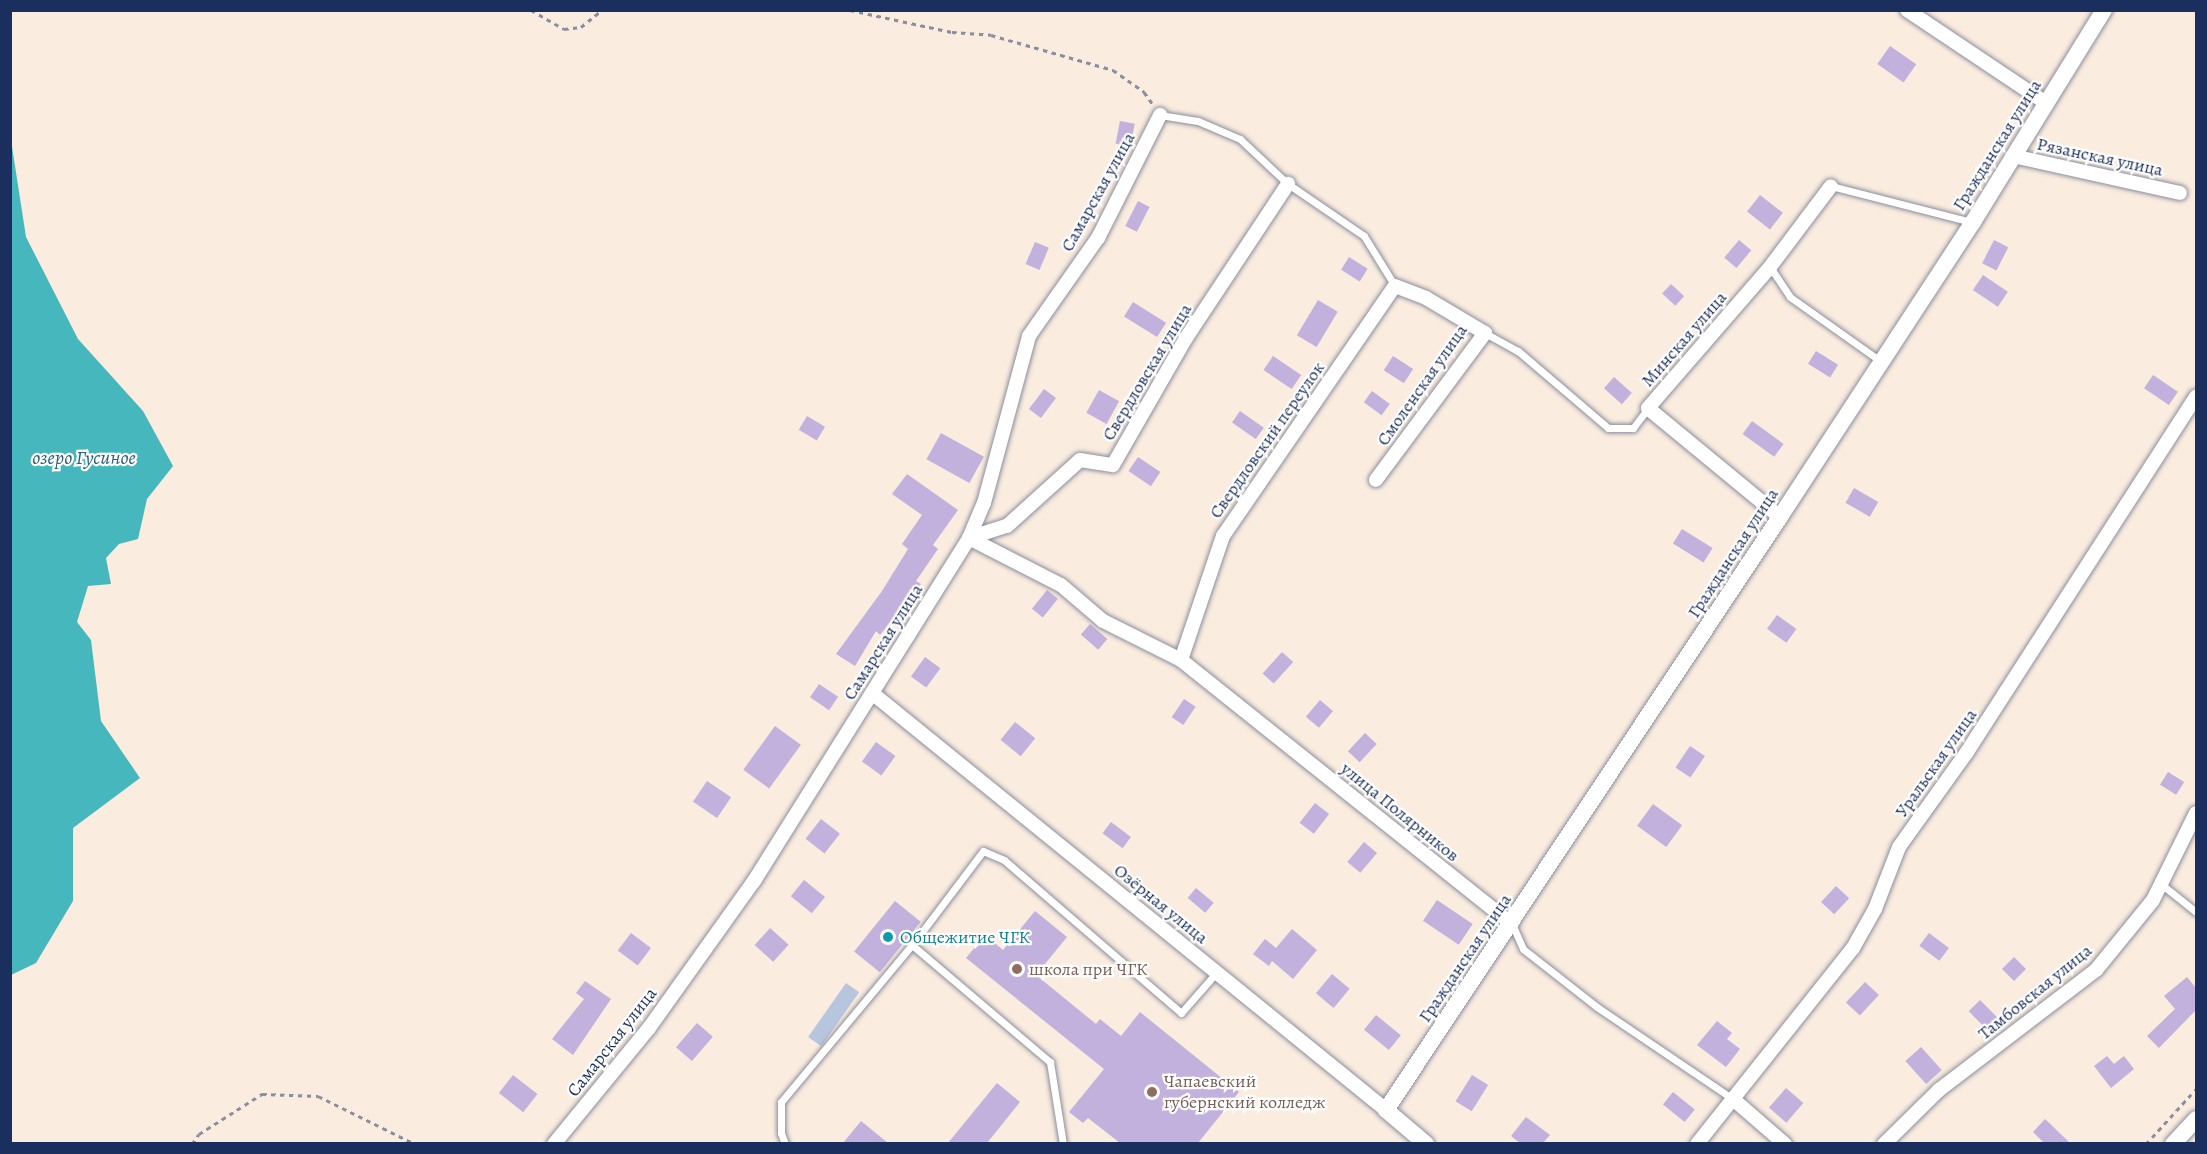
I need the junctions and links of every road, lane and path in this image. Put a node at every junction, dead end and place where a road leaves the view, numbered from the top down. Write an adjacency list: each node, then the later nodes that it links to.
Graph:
1 (531, 10): 2 (path)
2 (602, 10)
3 (850, 10): 7 (path)
4 (1907, 10): 6 (street)
5 (2104, 10): 6 (street, Гражданская улица)
6 (2046, 103): 8 (street, Гражданская улица)
7 (1160, 115): 9 (lane); 21 (street, Самарская улица)
8 (2013, 156): 11 (street, Рязанская улица); 12 (street, Гражданская улица)
9 (1288, 184): 14 (lane); 21 (street, Свердловская улица)
10 (1832, 186): 12 (lane); 13 (street, Минская улица)
11 (2180, 193)
12 (1972, 222): 16 (street, Гражданская улица)
13 (1770, 267): 16 (lane); 18 (street, Минская улица)
14 (1395, 286): 15 (street, Смоленская улица); 22 (street, Свердловский переулок)
15 (1485, 333): 18 (lane); 19 (street, Смоленская улица)
16 (1880, 360): 20 (street, Гражданская улица)
17 (2196, 396): 31 (street, Уральская улица)
18 (1648, 408): 20 (street, Минская улица)
19 (1376, 480)
20 (1780, 517): 27 (street, Гражданская улица)
21 (969, 538): 22 (street, улица Полярников); 23 (street, Самарская улица)
22 (1181, 660): 27 (street, улица Полярников)
23 (872, 693): 29 (street, Озёрная улица); 36 (street, Самарская улица)
24 (2196, 813): 25 (street, Тамбовская улица)
25 (2161, 884): 26 (lane); 42 (street, Тамбовская улица)
26 (2196, 912)
27 (1512, 924): 31 (lane, улица Полярников); 32 (street, Гражданская улица)
28 (912, 945): 29 (lane); 37 (lane); 38 (lane)
29 (1216, 973): 32 (street, Озёрная улица)
30 (2196, 1089): 43 (path)
31 (1733, 1100): 40 (street, Уральская улица); 41 (street, улица Полярников)
32 (1386, 1110): 39 (street, Озёрная улица)
33 (2196, 1119): 44 (street)
34 (192, 1143): 35 (path)
35 (415, 1143)
36 (554, 1143)
37 (785, 1143)
38 (1064, 1143)
39 (1426, 1143)
40 (1697, 1143)
41 (1785, 1143)
42 (1884, 1143)
43 (2146, 1143)
44 (2173, 1143)

